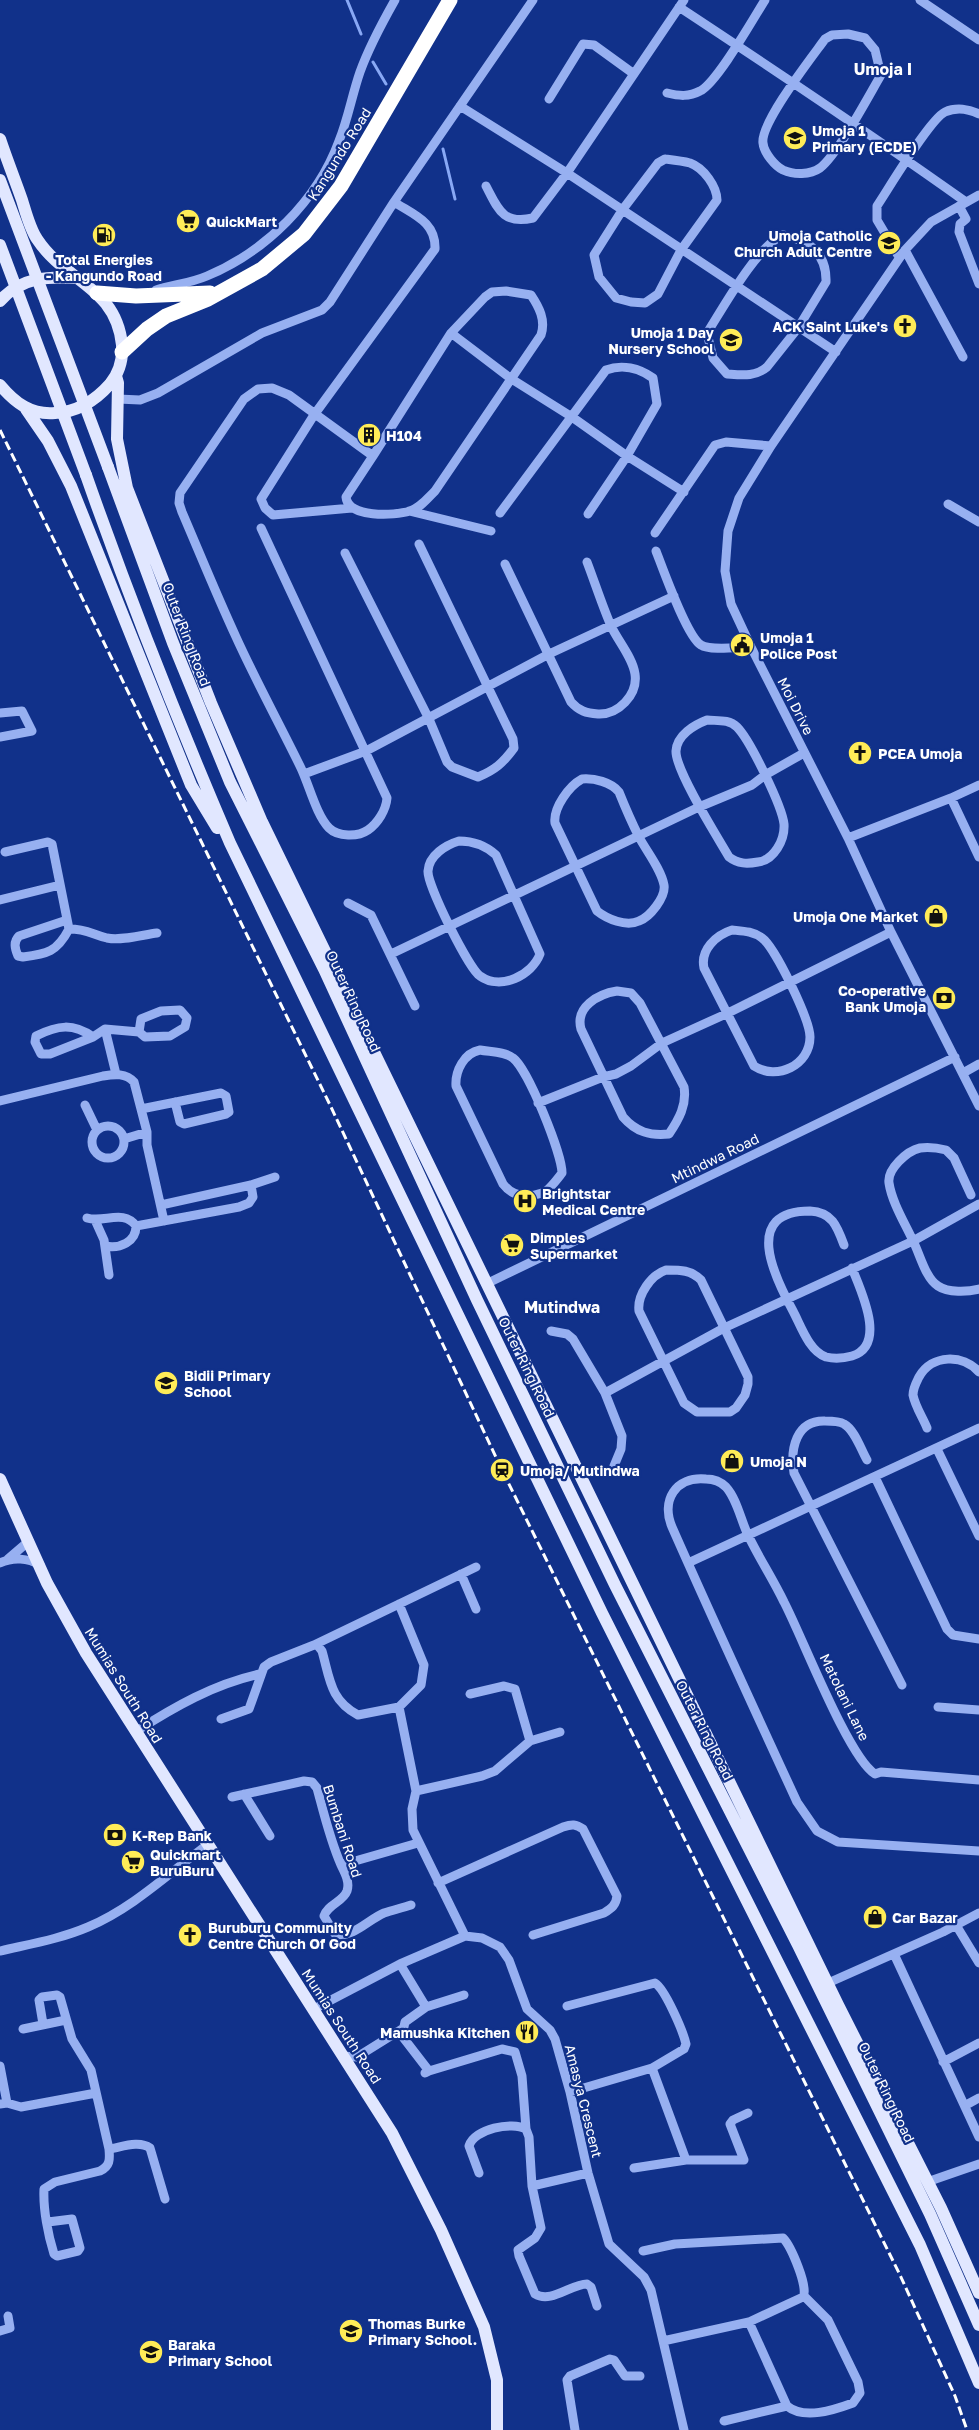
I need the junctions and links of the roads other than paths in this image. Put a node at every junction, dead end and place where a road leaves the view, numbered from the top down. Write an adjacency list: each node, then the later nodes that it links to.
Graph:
1 (394, 0): 33 (street)
2 (450, 0): 31 (highway, Kangundo Road)
3 (533, 0): 13 (street)
4 (765, 0): 8 (street)
5 (920, 0): 7 (street)
6 (682, 4): 8 (street); 9 (street)
7 (979, 40)
8 (737, 45): 10 (street); 11 (street)
9 (634, 74): 12 (street); 18 (street)
10 (793, 84): 15 (street); 15 (street); 15 (street)
11 (667, 93)
12 (549, 98)
13 (460, 106): 18 (street); 22 (street)
14 (979, 114): 17 (street)
15 (853, 122): 17 (street)
16 (0, 139): 28 (main road)
17 (908, 160): 23 (street); 27 (street)
18 (567, 172): 20 (street); 24 (street)
19 (0, 180): 84 (main road, Outer Ring Road, bridge)
20 (486, 186)
21 (979, 195): 23 (street, Moi Drive)
22 (394, 202): 43 (street); 45 (street)
23 (962, 204): 27 (street, Moi Drive); 29 (street)
24 (623, 209): 26 (street); 26 (street); 26 (street)
25 (0, 245): 83 (main road, bridge)
26 (681, 250): 30 (street)
27 (902, 254): 38 (street, Moi Drive); 39 (street)
28 (78, 278): 32 (main road); 34 (main road)
29 (979, 284)
30 (737, 285): 35 (street); 35 (street); 35 (street)
31 (219, 292): 33 (highway); 37 (highway, Kangundo Road)
32 (97, 293): 33 (highway); 37 (main road)
33 (136, 296)
34 (0, 301)
35 (798, 328): 38 (street)
36 (451, 334): 41 (street); 41 (street); 48 (street)
37 (122, 352): 40 (main road)
38 (836, 352): 47 (street, Moi Drive)
39 (963, 357)
40 (116, 376): 43 (main road, Outer Ring Road); 44 (main road)
41 (510, 378): 46 (street); 53 (street)
42 (0, 385): 44 (main road)
43 (118, 399): 80 (main road, Outer Ring Road)
44 (26, 409): 83 (main road)
45 (314, 415): 48 (street); 52 (street); 75 (street)
46 (572, 417): 49 (street); 49 (street); 54 (street)
47 (771, 446): 50 (street); 67 (street, Moi Drive)
48 (373, 456): 52 (street)
49 (627, 456): 50 (street); 55 (street)
50 (684, 492): 59 (street)
51 (948, 504): 56 (street)
52 (352, 508): 53 (street)
53 (409, 511): 58 (street)
54 (500, 513)
55 (588, 514)
56 (979, 522)
57 (261, 528): 73 (street)
58 (491, 531)
59 (655, 533)
60 (419, 544): 69 (street)
61 (656, 551): 65 (street)
62 (345, 553): 71 (street)
63 (587, 562): 66 (street)
64 (505, 564): 68 (street)
65 (674, 596): 66 (street); 67 (street)
66 (611, 626): 68 (street); 68 (street)
67 (751, 647): 74 (street, Moi Drive)
68 (549, 654): 69 (street)
69 (487, 686): 71 (street); 71 (street)
70 (0, 713): 72 (street)
71 (429, 719): 73 (street)
72 (0, 737)
73 (366, 751): 75 (street); 75 (street)
74 (804, 754): 76 (street); 82 (street, Moi Drive)
75 (304, 774)
76 (765, 774): 79 (street); 79 (street); 79 (street)
77 (979, 785): 78 (street)
78 (951, 798): 82 (street); 86 (street)
79 (699, 807): 81 (street)
80 (262, 822): 84 (main road); 130 (main road, Outer Ring Road)
81 (638, 836): 87 (street); 87 (street); 87 (street)
82 (848, 838): 94 (street, Moi Drive)
83 (230, 843): 230 (main road)
84 (262, 848): 183 (main road, Outer Ring Road)
85 (5, 852): 88 (street)
86 (979, 856)
87 (576, 866): 89 (street)
88 (60, 886): 90 (street); 92 (street)
89 (514, 894): 93 (street); 93 (street); 93 (street)
90 (0, 900)
91 (348, 903): 96 (street)
92 (68, 924): 92 (street); 95 (street)
93 (450, 927): 96 (street)
94 (891, 932): 97 (street); 104 (street, Moi Drive)
95 (157, 933)
96 (391, 954): 98 (street)
97 (790, 983): 99 (street); 99 (street); 99 (street)
98 (415, 1006)
99 (726, 1014): 103 (street)
100 (106, 1029): 101 (street); 102 (street); 107 (street)
101 (139, 1032): 101 (street)
102 (93, 1037): 102 (street)
103 (662, 1043): 108 (street); 108 (street); 108 (street)
104 (955, 1057): 106 (street, Moi Drive); 130 (street, Mtindwa Road)
105 (979, 1064): 106 (street)
106 (963, 1073): 113 (street, Moi Drive)
107 (116, 1074): 109 (street); 114 (street)
108 (603, 1077): 111 (street)
109 (0, 1101)
110 (176, 1102): 110 (street); 114 (street)
111 (538, 1103): 111 (street)
112 (86, 1105): 115 (street)
113 (979, 1106)
114 (141, 1109): 116 (street)
115 (97, 1130): 117 (street); 117 (street)
116 (147, 1132): 117 (street); 122 (street)
117 (124, 1139)
118 (275, 1177): 119 (street)
119 (251, 1185): 122 (street); 123 (street)
120 (971, 1195): 125 (street)
121 (979, 1204): 125 (street)
122 (161, 1205): 123 (street)
123 (164, 1221): 124 (street)
124 (136, 1226): 127 (street); 127 (street)
125 (913, 1241): 128 (street); 131 (street)
126 (844, 1245): 132 (street)
127 (105, 1246): 129 (street)
128 (852, 1268): 132 (street); 132 (street)
129 (109, 1274)
130 (488, 1283): 186 (main road, Outer Ring Road)
131 (979, 1289)
132 (786, 1298): 133 (street)
133 (724, 1328): 135 (street); 135 (street); 135 (street)
134 (551, 1331): 137 (street)
135 (663, 1360): 137 (street)
136 (979, 1372): 138 (street)
137 (605, 1393): 142 (street)
138 (927, 1428)
139 (979, 1428): 140 (street)
140 (937, 1449): 143 (street); 147 (street)
141 (867, 1460): 145 (street)
142 (614, 1466)
143 (875, 1477): 145 (street); 156 (street)
144 (0, 1479): 148 (main road, Mumias South Road)
145 (812, 1506): 146 (street); 159 (street)
146 (748, 1536): 150 (street); 150 (street); 168 (street, Matolani Lane)
147 (979, 1536)
148 (29, 1542): 149 (street); 151 (main road, Mumias South Road)
149 (3, 1561): 151 (street)
150 (688, 1562): 175 (street)
151 (40, 1565): 165 (main road, Mumias South Road)
152 (476, 1567): 153 (street)
153 (461, 1574): 154 (street); 155 (street)
154 (399, 1604): 157 (street); 161 (street)
155 (476, 1609)
156 (979, 1639)
157 (314, 1646): 158 (street); 161 (street)
158 (260, 1674): 164 (street); 165 (street)
159 (902, 1685)
160 (470, 1694): 167 (street)
161 (398, 1706): 169 (street)
162 (938, 1707): 163 (street)
163 (979, 1710)
164 (221, 1719)
165 (134, 1732): 174 (main road, Mumias South Road)
166 (560, 1732): 167 (street)
167 (530, 1741): 169 (street)
168 (979, 1780)
169 (416, 1791): 173 (street)
170 (244, 1794): 171 (street, Bumbani Road); 172 (street); 176 (street, Bumbani Road)
171 (232, 1797)
172 (270, 1836)
173 (418, 1843): 176 (street); 177 (street)
174 (208, 1845): 184 (street); 193 (main road, Mumias South Road)
175 (979, 1850)
176 (341, 1865): 178 (street, Bumbani Road)
177 (438, 1883): 181 (street); 182 (street)
178 (411, 1905)
179 (979, 1913): 180 (street)
180 (956, 1925): 185 (street); 187 (street)
181 (533, 1935)
182 (465, 1936): 188 (street); 203 (street, Amasya Crescent)
183 (798, 1945): 186 (main road); 227 (main road, Outer Ring Road)
184 (0, 1951)
185 (894, 1954): 189 (street); 200 (street)
186 (819, 1962): 189 (main road, Outer Ring Road)
187 (979, 1963)
188 (400, 1964): 192 (street); 193 (street)
189 (828, 1983): 217 (main road, Outer Ring Road)
190 (464, 1995): 192 (street)
191 (566, 2006): 202 (street)
192 (426, 2007): 197 (street)
193 (314, 2009): 199 (main road, Mumias South Road)
194 (66, 2020): 195 (street); 195 (street); 204 (street)
195 (43, 2024): 196 (street)
196 (23, 2029)
197 (402, 2029): 199 (street); 209 (street)
198 (979, 2043): 200 (street)
199 (342, 2056): 236 (main road, Mumias South Road)
200 (943, 2062): 207 (street)
201 (0, 2066): 206 (street)
202 (652, 2068): 203 (street); 212 (street)
203 (570, 2092): 216 (street, Amasya Crescent)
204 (96, 2093): 206 (street); 211 (street)
205 (979, 2098): 207 (street)
206 (3, 2104)
207 (966, 2104): 210 (street)
208 (748, 2113): 212 (street)
209 (526, 2129): 215 (street); 218 (street)
210 (979, 2136)
211 (109, 2149): 219 (street); 220 (street)
212 (686, 2160): 214 (street)
213 (979, 2164): 217 (street)
214 (634, 2168)
215 (479, 2173)
216 (588, 2173): 218 (street); 229 (street, Amasya Crescent)
217 (927, 2182): 222 (main road, Outer Ring Road)
218 (532, 2186): 224 (street)
219 (165, 2199)
220 (48, 2222): 220 (street)
221 (643, 2251): 223 (street)
222 (979, 2293)
223 (804, 2296): 226 (street); 234 (street)
224 (597, 2306)
225 (8, 2316): 228 (street)
226 (749, 2322): 229 (street); 234 (street)
227 (979, 2325)
228 (0, 2331)
229 (663, 2341): 238 (street, Amasya Crescent)
230 (972, 2366): 232 (main road); 233 (main road)
231 (640, 2376): 237 (street)
232 (979, 2383)
233 (979, 2388)
234 (787, 2406): 235 (street)
235 (724, 2421)
236 (497, 2430)
237 (575, 2430)
238 (684, 2430)

